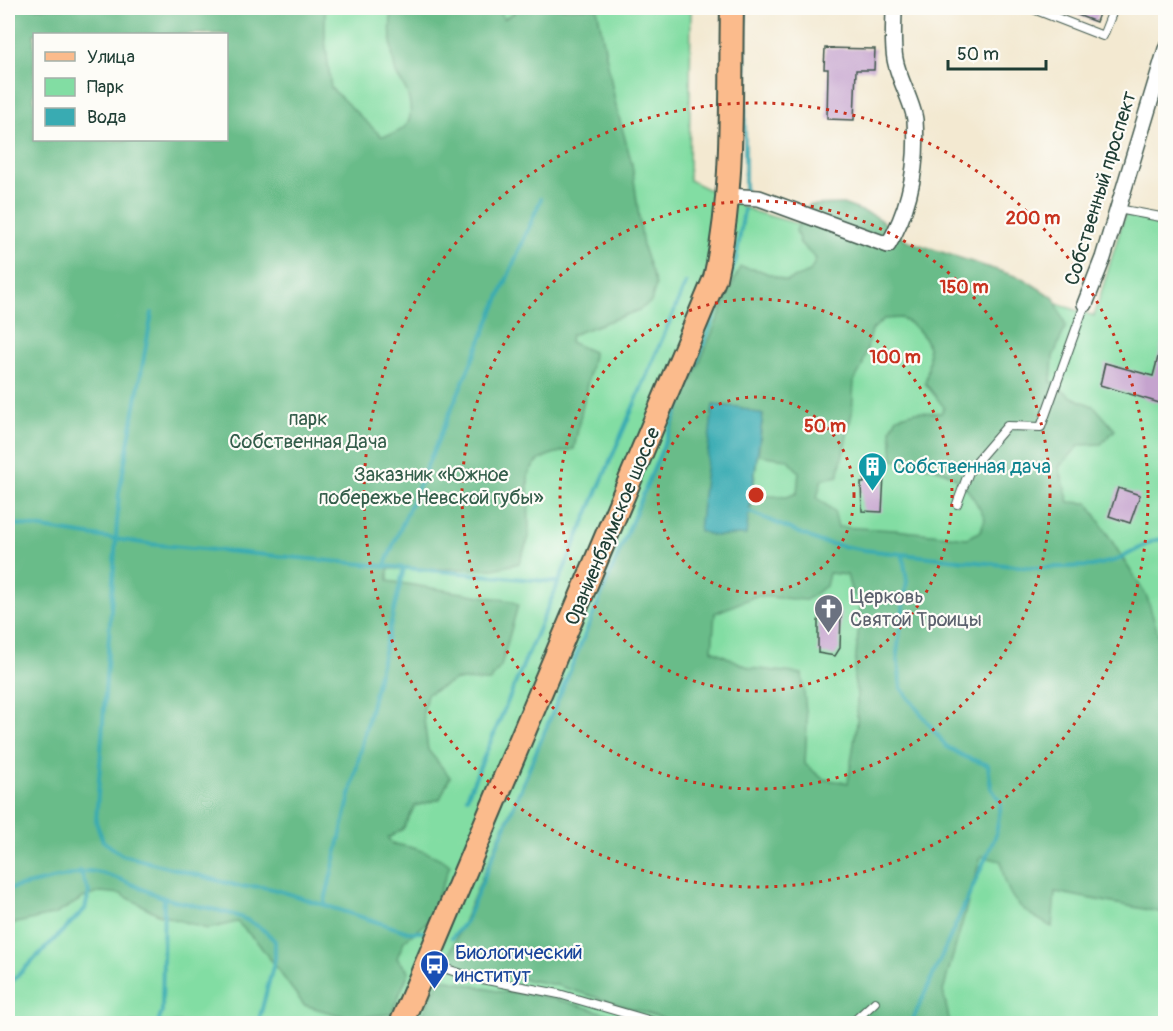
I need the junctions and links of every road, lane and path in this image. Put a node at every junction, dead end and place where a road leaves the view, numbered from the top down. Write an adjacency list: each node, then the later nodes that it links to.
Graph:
1 (732, 8): 6 (main road, Ораниенбаумское шоссе)
2 (894, 8): 6 (street)
3 (1031, 8): 4 (lane)
4 (1114, 8)
5 (1166, 49): 7 (street, Собственный проспект)
6 (728, 196): 11 (main road, Ораниенбаумское шоссе)
7 (1118, 209): 8 (lane); 9 (street, Собственный проспект)
8 (1166, 218)
9 (1086, 304): 10 (lane)
10 (957, 504)
11 (427, 962): 13 (main road, Ораниенбаумское шоссе); 14 (lane)
12 (875, 1002): 15 (lane)
13 (401, 1023)
14 (662, 1023)
15 (850, 1023)

